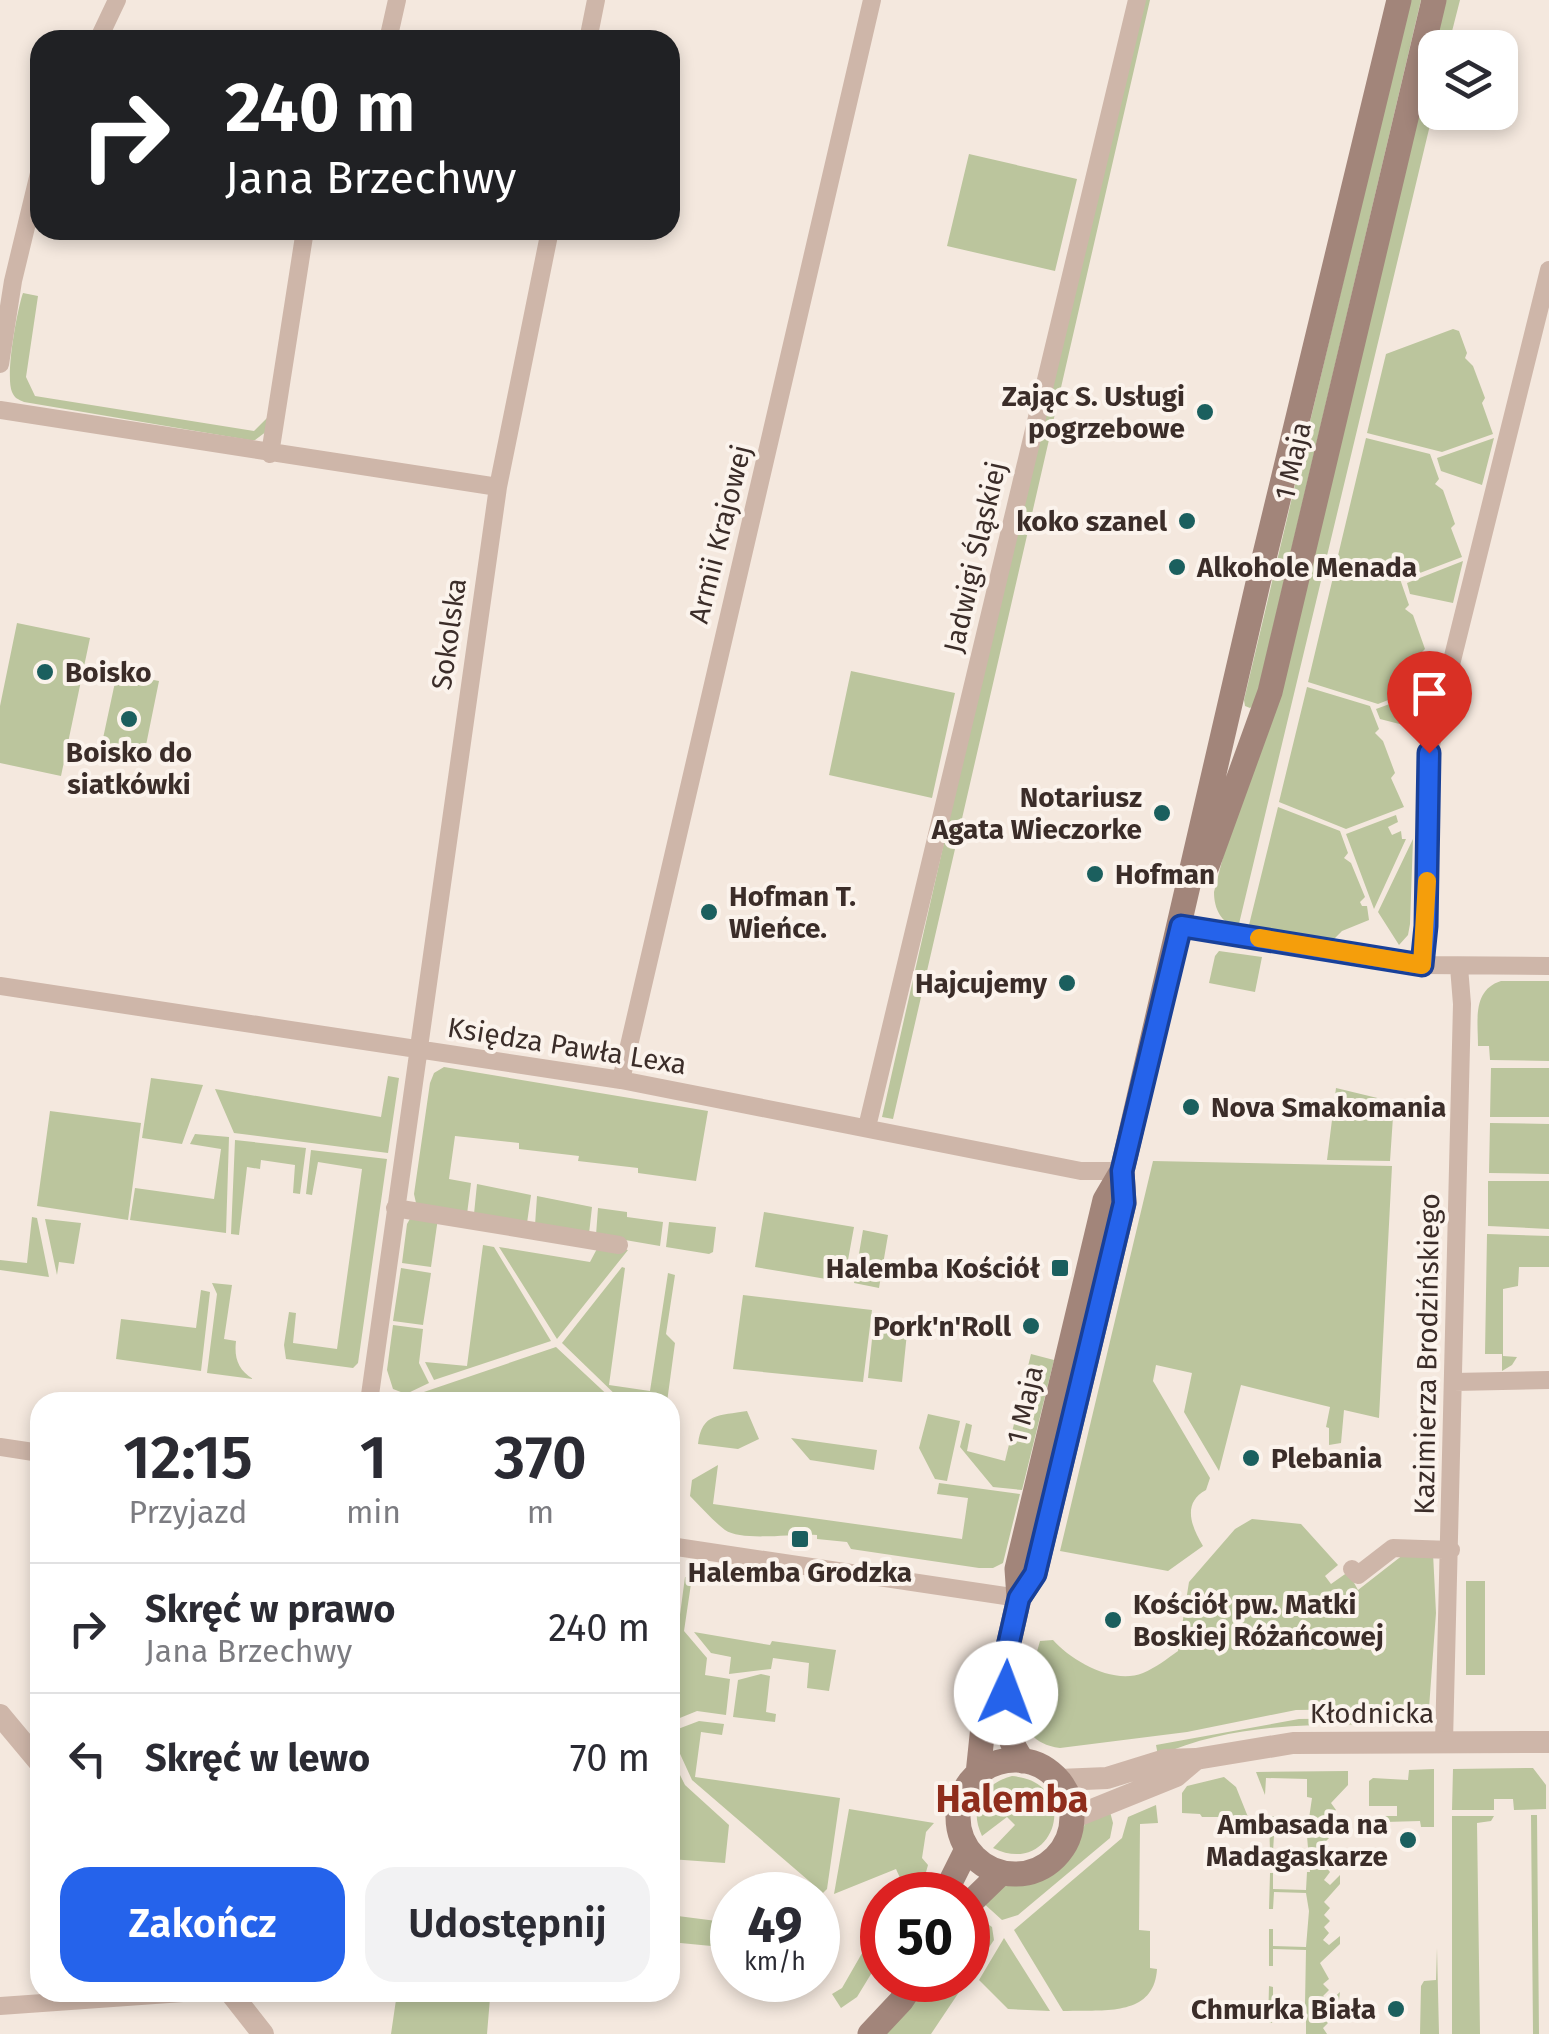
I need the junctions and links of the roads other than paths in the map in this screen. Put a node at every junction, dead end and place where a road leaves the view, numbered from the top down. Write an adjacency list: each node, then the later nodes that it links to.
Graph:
1 (117, 0): 8 (street)
2 (397, 0): 9 (street)
3 (596, 0): 10 (street)
4 (872, 0): 25 (street, Armii Krajowej)
5 (1137, 0): 26 (street, Jadwigi Śląskiej)
6 (1398, 0): 19 (main road, 1 Maja)
7 (1434, 0): 19 (main road, 1 Maja)
8 (103, 30)
9 (390, 30)
10 (590, 30)
11 (30, 209): 15 (street)
12 (303, 240): 17 (street)
13 (548, 240): 18 (street, Sokolska)
14 (1549, 270): 20 (street)
15 (0, 364)
16 (0, 410): 17 (street)
17 (270, 454): 18 (street)
18 (498, 488): 24 (street, Sokolska)
19 (1181, 926): 20 (street); 27 (main road, 1 Maja)
20 (1422, 965): 22 (street)
21 (1549, 966): 22 (street)
22 (1459, 967): 31 (street, Kazimierza Brodzińskiego)
23 (0, 986): 24 (street, Księdza Pawła Lexa)
24 (418, 1049): 25 (street, Księdza Pawła Lexa); 28 (street, Sokolska)
25 (621, 1080): 26 (street, Księdza Pawła Lexa)
26 (868, 1128): 27 (street, Księdza Pawła Lexa)
27 (1122, 1171): 38 (main road, 1 Maja)
28 (396, 1208): 29 (street); 32 (street, Sokolska)
29 (619, 1246)
30 (1549, 1380): 31 (street)
31 (1454, 1382): 36 (street, Kazimierza Brodzińskiego)
32 (370, 1392)
33 (0, 1447): 34 (street)
34 (30, 1451)
35 (680, 1547): 38 (street)
36 (1451, 1550): 37 (street); 41 (street, Kazimierza Brodzińskiego)
37 (1352, 1568)
38 (1019, 1598): 39 (main road, 1 Maja)
39 (1001, 1677): 45 (main road, 1 Maja); 46 (main road, 1 Maja)
40 (0, 1715): 43 (street)
41 (1444, 1742): 42 (street, Kłodnicka); 44 (street, Kłodnicka)
42 (1549, 1742)
43 (30, 1751)
44 (1196, 1758): 47 (street, Kłodnicka); 48 (street, Kłodnicka)
45 (1023, 1761): 46 (main road); 47 (main road)
46 (978, 1774): 49 (main road)
47 (1059, 1780): 48 (main road)
48 (1072, 1818): 51 (main road)
49 (967, 1849): 50 (main road); 51 (main road)
50 (956, 1872)
51 (1001, 1873): 52 (main road)
52 (990, 1884)
53 (49, 2002): 57 (street)
54 (238, 2002): 59 (street)
55 (886, 2002): 58 (main road)
56 (901, 2002): 58 (main road)
57 (0, 2006)
58 (872, 2032)
59 (263, 2034)

